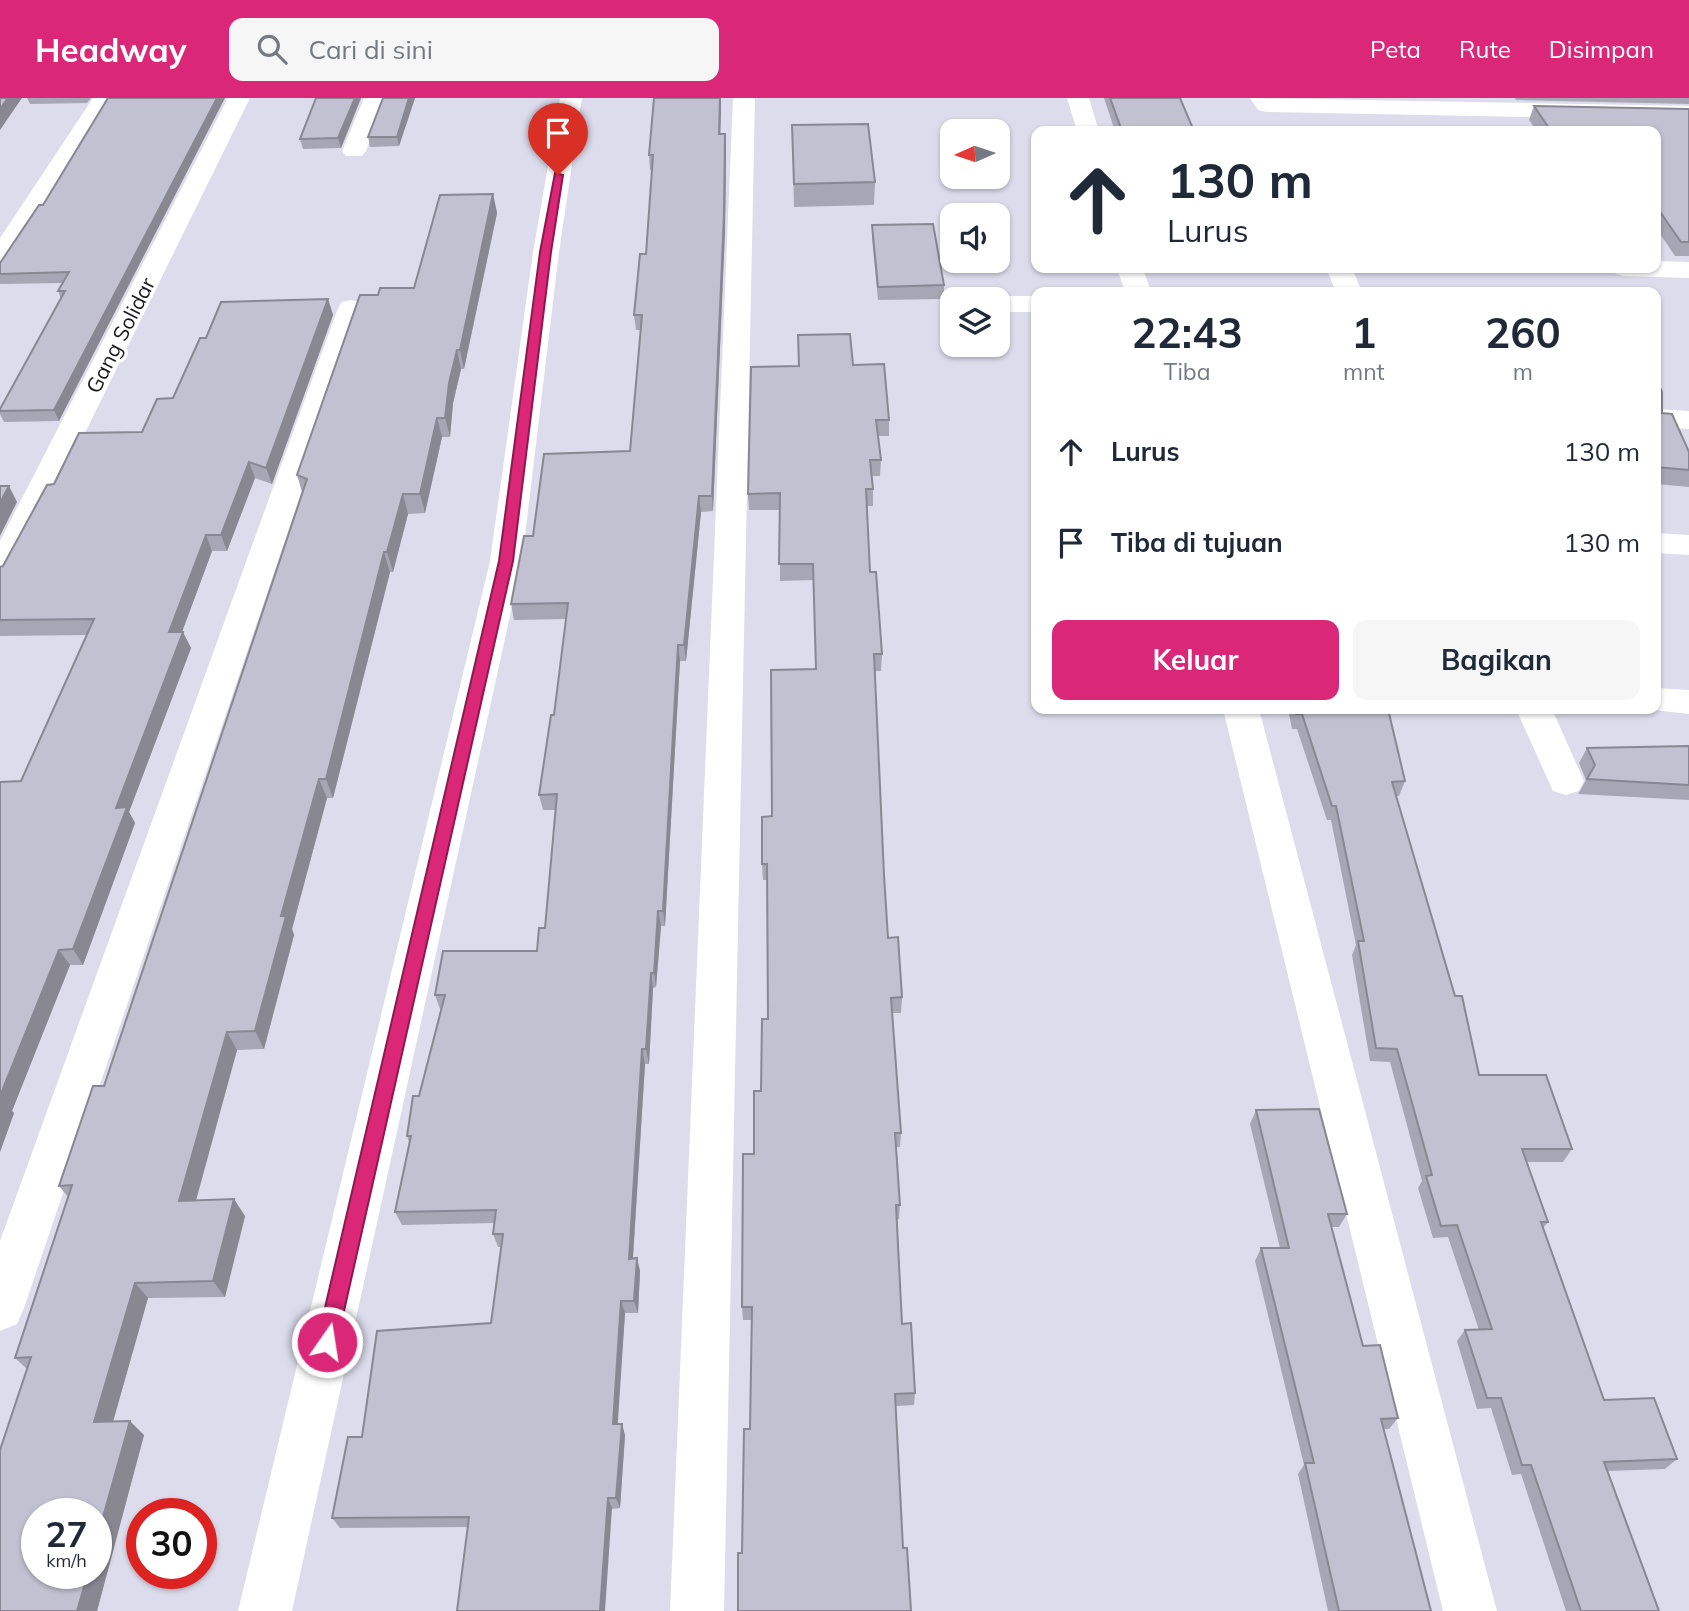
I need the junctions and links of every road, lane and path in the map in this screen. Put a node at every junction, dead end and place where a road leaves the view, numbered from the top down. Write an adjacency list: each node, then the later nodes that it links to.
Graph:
1 (104, 98): 13 (street)
2 (239, 98): 23 (street, Gang Solidar)
3 (375, 98): 12 (street)
4 (571, 98): 30 (street)
5 (744, 98): 31 (street)
6 (1078, 98): 10 (street)
7 (1676, 98): 9 (street)
8 (1264, 101): 9 (street); 11 (street)
9 (1689, 113)
10 (1086, 126)
11 (1276, 126)
12 (354, 151)
13 (0, 257)
14 (1661, 269): 15 (street)
15 (1689, 270)
16 (1010, 304): 17 (street)
17 (1031, 304)
18 (351, 308): 29 (street)
19 (1661, 418): 20 (street)
20 (1689, 420)
21 (1661, 543): 22 (street)
22 (1689, 545)
23 (0, 573)
24 (1661, 700): 25 (street)
25 (1689, 702)
26 (1242, 714): 32 (street)
27 (1536, 714): 28 (street)
28 (1566, 781)
29 (0, 1308)
30 (265, 1611)
31 (697, 1611)
32 (1470, 1611)

